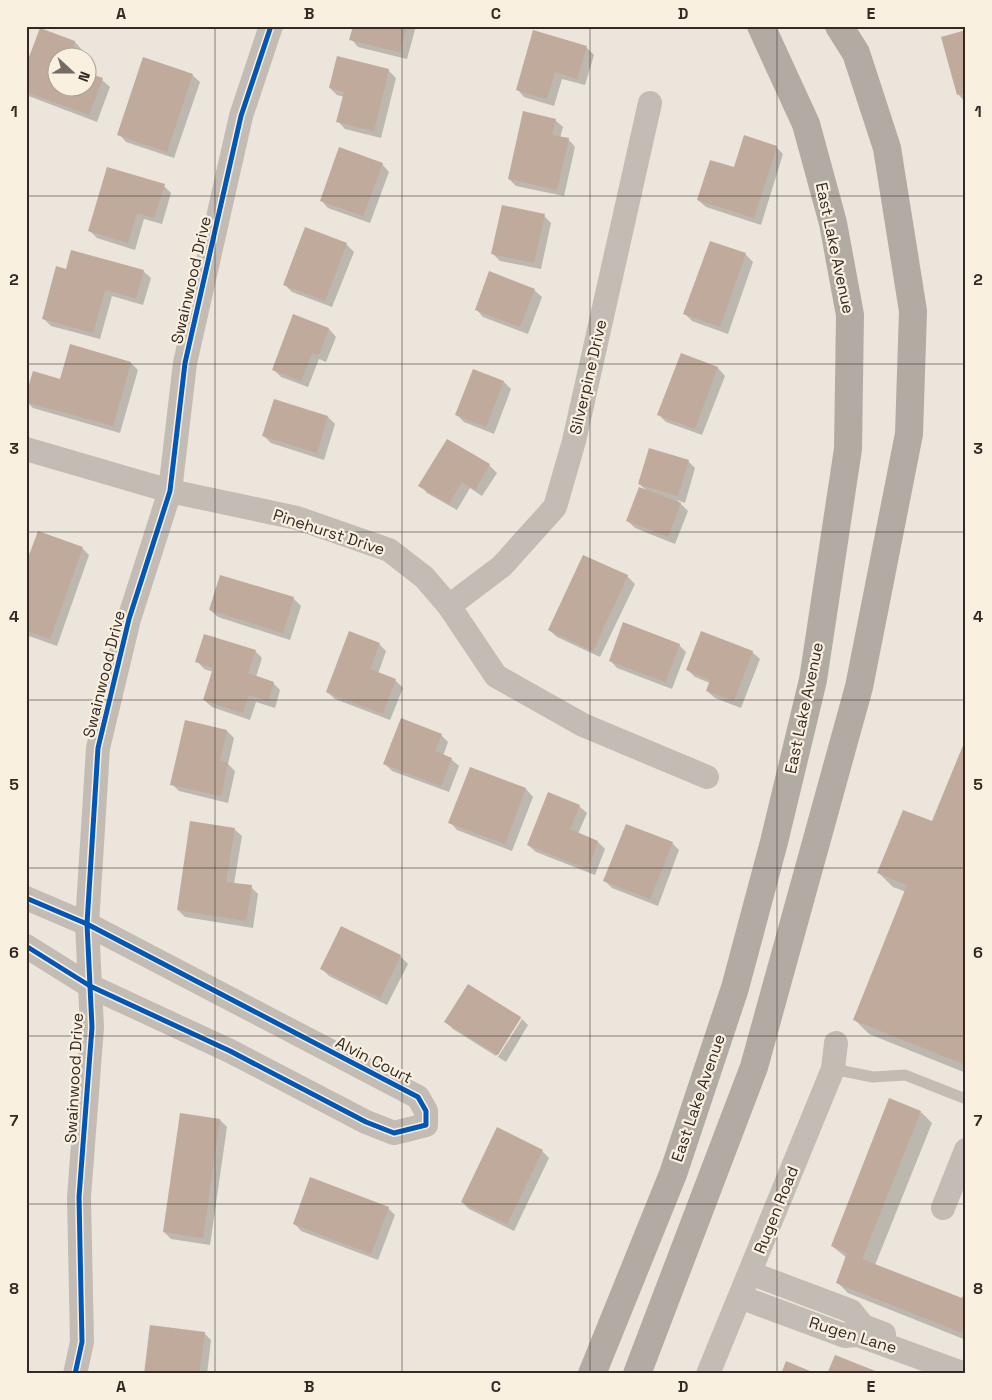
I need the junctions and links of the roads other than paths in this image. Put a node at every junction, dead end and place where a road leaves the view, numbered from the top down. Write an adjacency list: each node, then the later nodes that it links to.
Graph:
1 (271, 26): 6 (street, Swainwood Drive)
2 (761, 26): 22 (main road, East Lake Avenue)
3 (839, 26): 23 (main road)
4 (650, 103): 7 (street, Silverpine Drive)
5 (26, 449): 6 (street, Pinehurst Drive)
6 (170, 491): 7 (street, Pinehurst Drive); 10 (street, Swainwood Drive)
7 (449, 606): 8 (street, Pinehurst Drive)
8 (707, 777)
9 (26, 898): 10 (street, Alvin Court)
10 (87, 924): 12 (street, Swainwood Drive); 12 (street, Alvin Court)
11 (26, 946): 12 (street, Alvin Court)
12 (90, 986): 21 (street, Swainwood Drive)
13 (836, 1043): 14 (street, Rugen Road)
14 (832, 1069): 15 (lane); 18 (street, Rugen Road)
15 (966, 1099)
16 (966, 1150): 17 (street)
17 (943, 1208)
18 (750, 1273): 19 (street, Rugen Road); 20 (street, Rugen Lane)
19 (740, 1297): 24 (street, Rugen Road); 25 (street, Rugen Lane)
20 (966, 1364)
21 (75, 1374)
22 (592, 1374)
23 (637, 1374)
24 (708, 1374)
25 (966, 1374)

